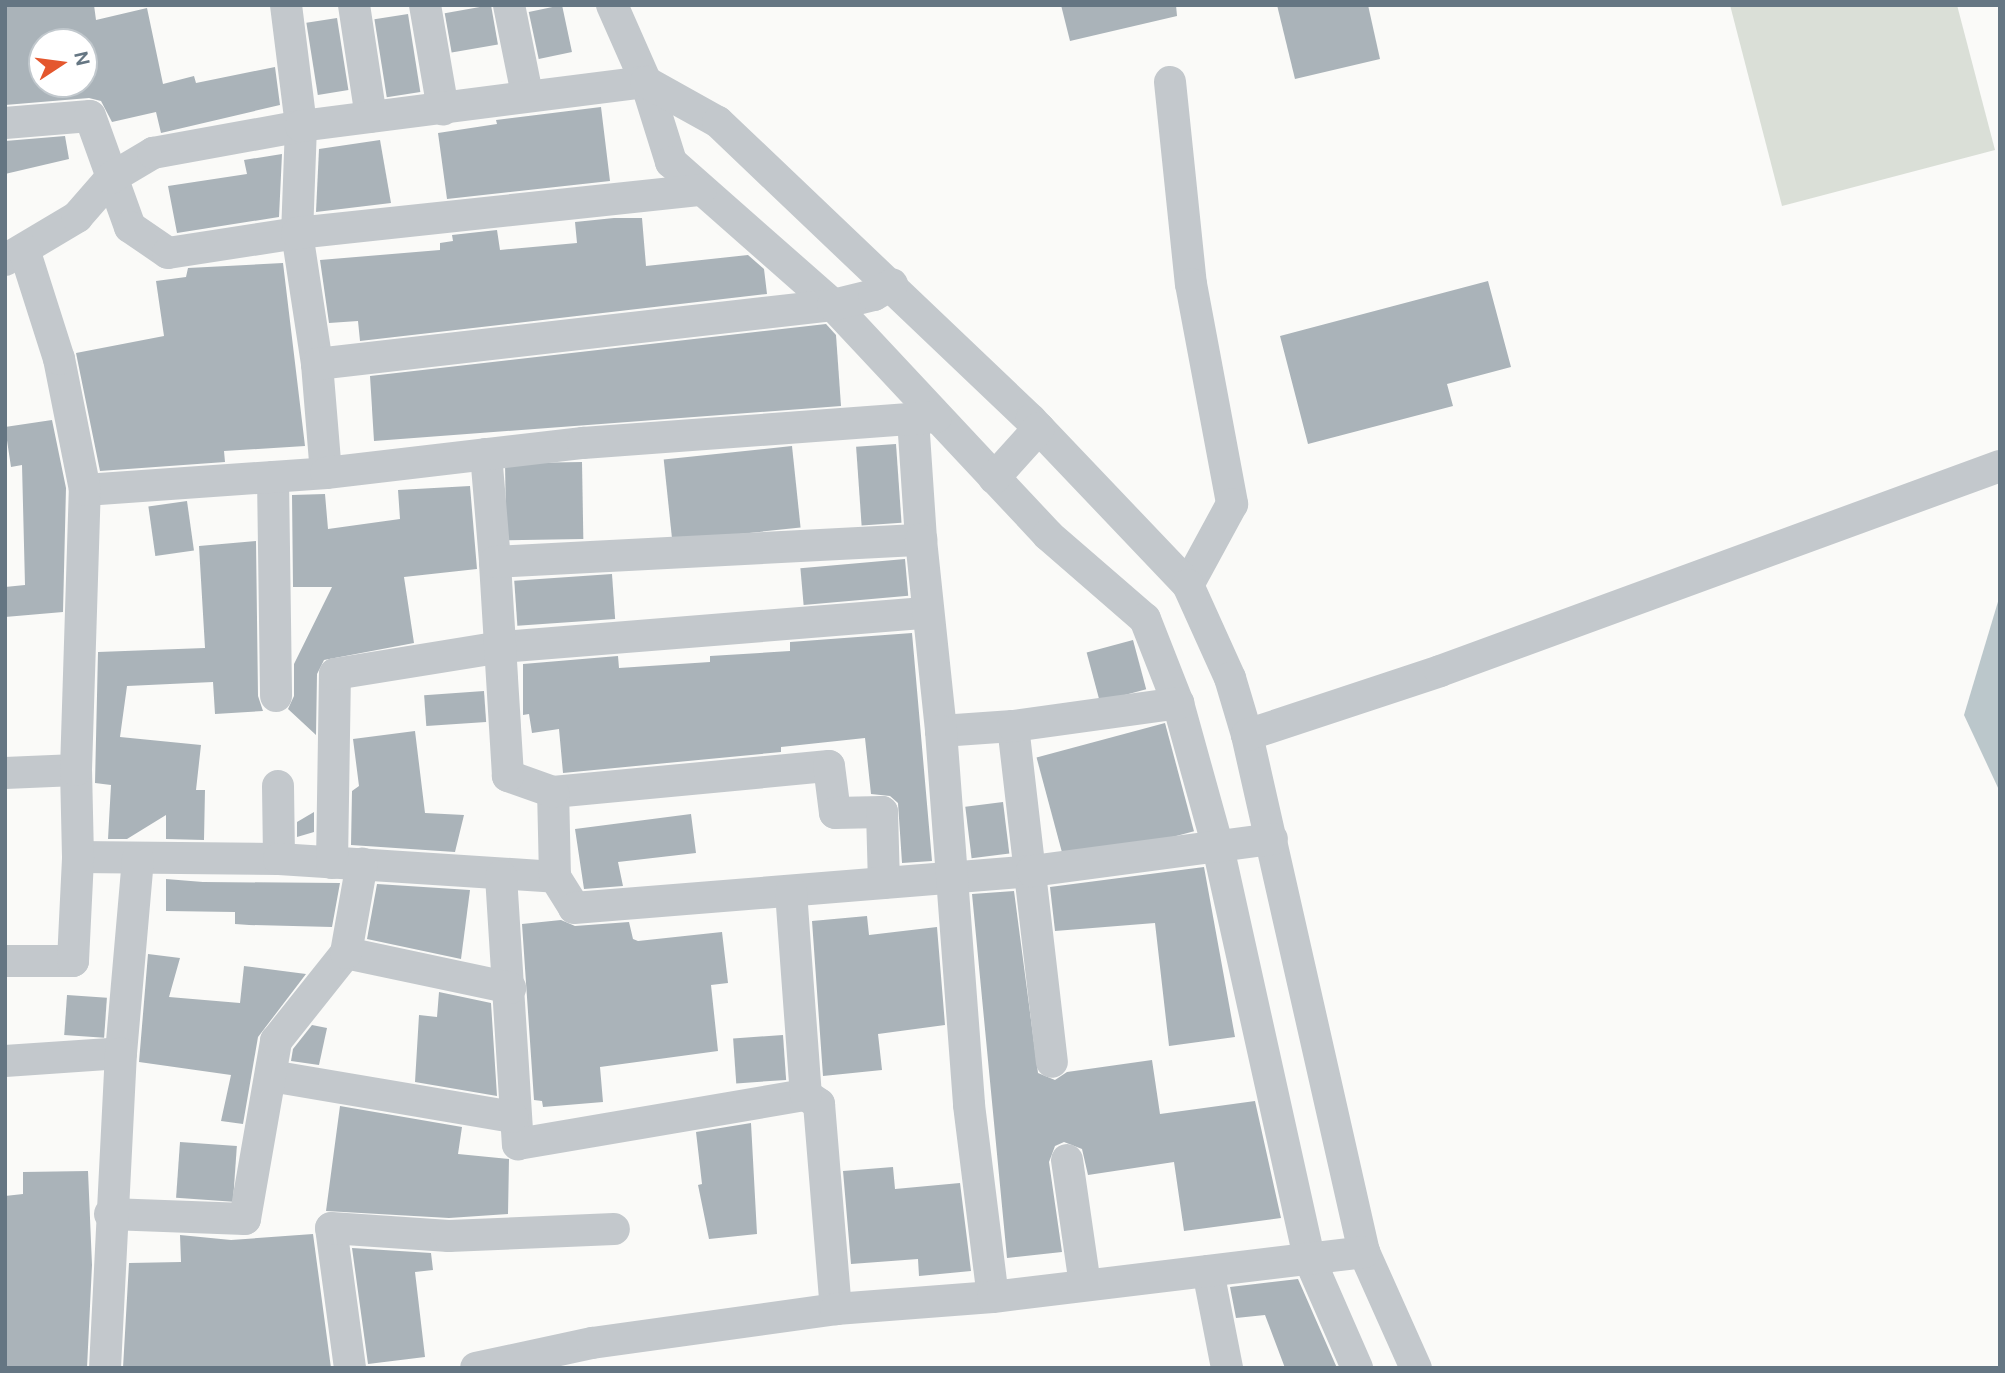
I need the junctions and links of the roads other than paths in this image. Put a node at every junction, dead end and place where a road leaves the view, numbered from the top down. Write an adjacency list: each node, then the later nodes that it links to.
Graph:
1 (286, 5): 12 (street)
2 (354, 5): 10 (street)
3 (425, 5): 9 (street)
4 (509, 5): 8 (street)
5 (612, 5): 6 (street)
6 (646, 82): 8 (street); 14 (street); 17 (street)
7 (1170, 82): 30 (street)
8 (527, 94): 9 (street)
9 (443, 109): 10 (street)
10 (371, 117): 12 (street)
11 (5, 123): 13 (street)
12 (301, 126): 13 (street); 15 (street)
13 (111, 178): 15 (street); 16 (street)
14 (702, 190): 15 (street); 18 (street)
15 (297, 233): 19 (street)
16 (15, 255): 27 (street)
17 (892, 284): 18 (street); 21 (street)
18 (833, 304): 19 (street); 20 (street)
19 (317, 364): 24 (street)
20 (924, 418): 22 (street); 26 (street); 28 (street)
21 (1039, 428): 26 (street); 30 (street)
22 (486, 454): 24 (street); 29 (street)
23 (2000, 466): 37 (street)
24 (326, 473): 25 (street)
25 (273, 477): 27 (street); 33 (street)
26 (994, 478): 34 (street)
27 (85, 490): 38 (street)
28 (921, 540): 29 (street); 31 (street)
29 (495, 562): 32 (street)
30 (1188, 586): 37 (street)
31 (928, 613): 32 (street); 36 (street)
32 (501, 647): 41 (street); 47 (street)
33 (276, 696)
34 (1178, 703): 35 (street); 43 (street)
35 (1013, 726): 36 (street); 48 (street)
36 (941, 731): 50 (street)
37 (1247, 735): 42 (street)
38 (76, 771): 39 (street); 44 (street)
39 (5, 773)
40 (278, 786): 46 (street)
41 (553, 792): 51 (street); 52 (street)
42 (1272, 839): 43 (street); 66 (street)
43 (1218, 847): 48 (street); 67 (street)
44 (79, 856): 45 (street); 55 (street)
45 (138, 859): 46 (street); 57 (street)
46 (279, 859): 47 (street)
47 (347, 863): 49 (street); 54 (street)
48 (1032, 871): 50 (street); 59 (street)
49 (501, 876): 51 (street); 56 (street)
50 (949, 876): 52 (street); 70 (street)
51 (555, 877): 53 (street)
52 (884, 883): 53 (street)
53 (791, 892): 61 (street)
54 (346, 953): 56 (street); 60 (street)
55 (5, 961)
56 (510, 988): 62 (street)
57 (121, 1053): 58 (street); 64 (street)
58 (5, 1061)
59 (1052, 1062)
60 (271, 1076): 62 (street); 64 (street)
61 (806, 1095): 62 (street); 71 (street)
62 (513, 1117)
63 (1067, 1160): 69 (street)
64 (110, 1214): 73 (street)
65 (614, 1229): 74 (street)
66 (1364, 1252): 67 (street); 77 (street)
67 (1309, 1258): 68 (street); 76 (street)
68 (1208, 1271): 69 (street); 75 (street)
69 (1085, 1285): 70 (street)
70 (993, 1297): 71 (street)
71 (836, 1309): 72 (street)
72 (480, 1367)
73 (105, 1368)
74 (350, 1368)
75 (1227, 1368)
76 (1357, 1368)
77 (1416, 1368)

